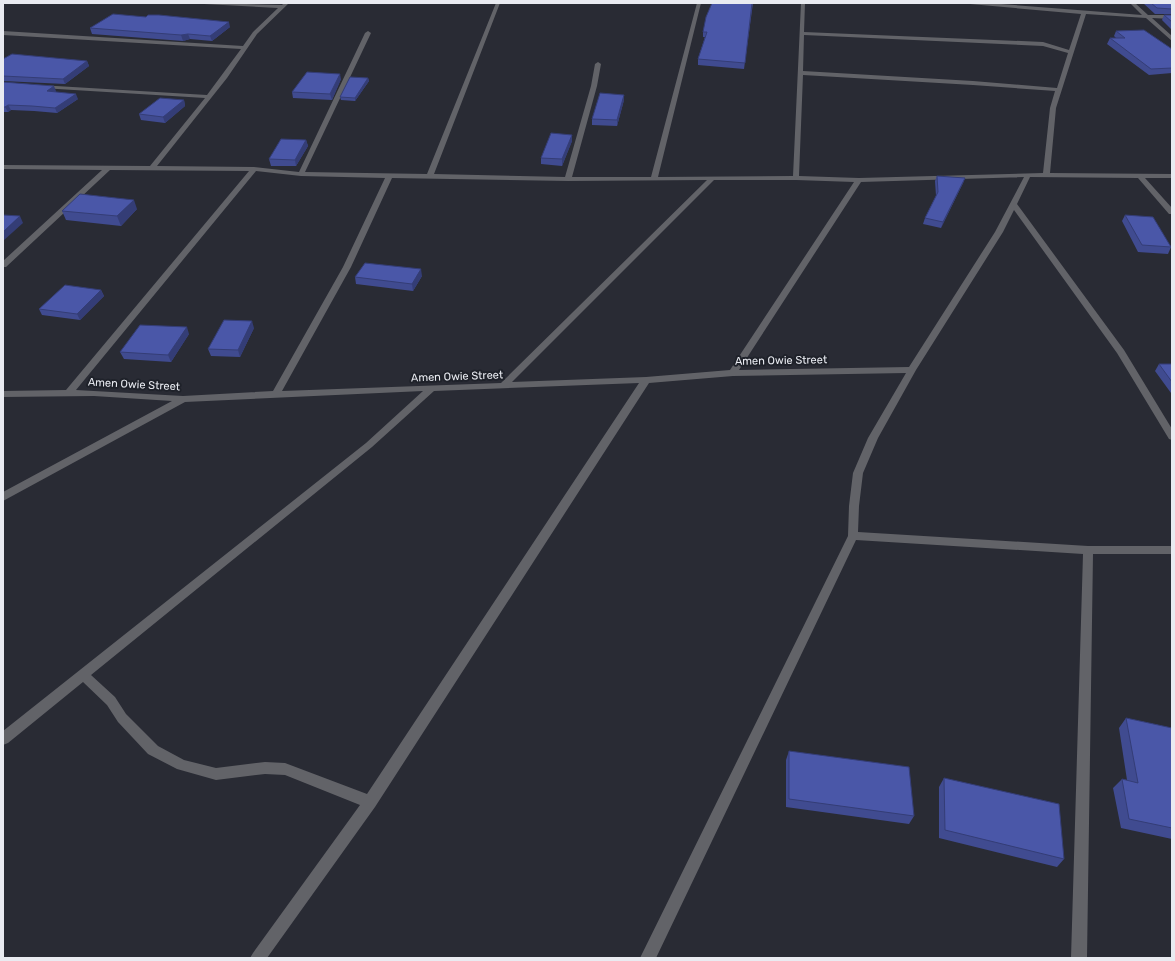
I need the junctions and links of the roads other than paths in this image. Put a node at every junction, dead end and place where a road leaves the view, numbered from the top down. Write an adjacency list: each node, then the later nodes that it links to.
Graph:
1 (204, 3): 7 (street)
2 (498, 3): 30 (street)
3 (699, 3): 35 (street)
4 (803, 3): 13 (street)
5 (970, 3): 8 (street)
6 (1132, 3): 9 (street)
7 (285, 5): 15 (street)
8 (1084, 12): 9 (street); 16 (street)
9 (1146, 16): 10 (street); 14 (street)
10 (1172, 17)
11 (3, 33): 15 (street)
12 (368, 33): 26 (street)
13 (802, 33): 16 (street); 18 (street)
14 (1172, 39)
15 (244, 48): 21 (street)
16 (1071, 52): 20 (street)
17 (598, 64): 34 (street)
18 (801, 73): 20 (street); 33 (street)
19 (35, 86): 21 (street)
20 (1059, 90): 29 (street)
21 (209, 97): 24 (street)
22 (3, 167): 23 (street)
23 (107, 169): 24 (street); 40 (street)
24 (150, 169): 25 (street)
25 (254, 170): 26 (street); 46 (street)
26 (301, 174): 27 (street)
27 (390, 175): 30 (street); 48 (street)
28 (1028, 175): 29 (street); 37 (street); 38 (street)
29 (1046, 175): 31 (street)
30 (430, 176): 34 (street)
31 (1140, 176): 32 (street); 39 (street)
32 (1172, 176)
33 (796, 178): 36 (street); 37 (street)
34 (568, 179): 35 (street)
35 (654, 179): 36 (street)
36 (711, 180): 44 (street)
37 (859, 180): 42 (street)
38 (1013, 204): 41 (street); 50 (street)
39 (1172, 212)
40 (3, 265)
41 (912, 370): 42 (street, Amen Owie Street); 52 (street)
42 (733, 373): 43 (street, Amen Owie Street)
43 (646, 380): 44 (street, Amen Owie Street); 57 (street)
44 (503, 386): 45 (street, Amen Owie Street)
45 (431, 389): 48 (street, Amen Owie Street); 55 (street)
46 (69, 393): 47 (street, Amen Owie Street); 49 (street, Amen Owie Street)
47 (3, 394)
48 (276, 394): 49 (street, Amen Owie Street)
49 (183, 398): 51 (street)
50 (1172, 436)
51 (3, 497)
52 (853, 536): 53 (street); 59 (street)
53 (1088, 550): 54 (street); 60 (street)
54 (1172, 550)
55 (83, 675): 56 (street); 57 (street)
56 (3, 739)
57 (370, 802): 58 (street)
58 (258, 958)
59 (648, 958)
60 (1079, 958)

